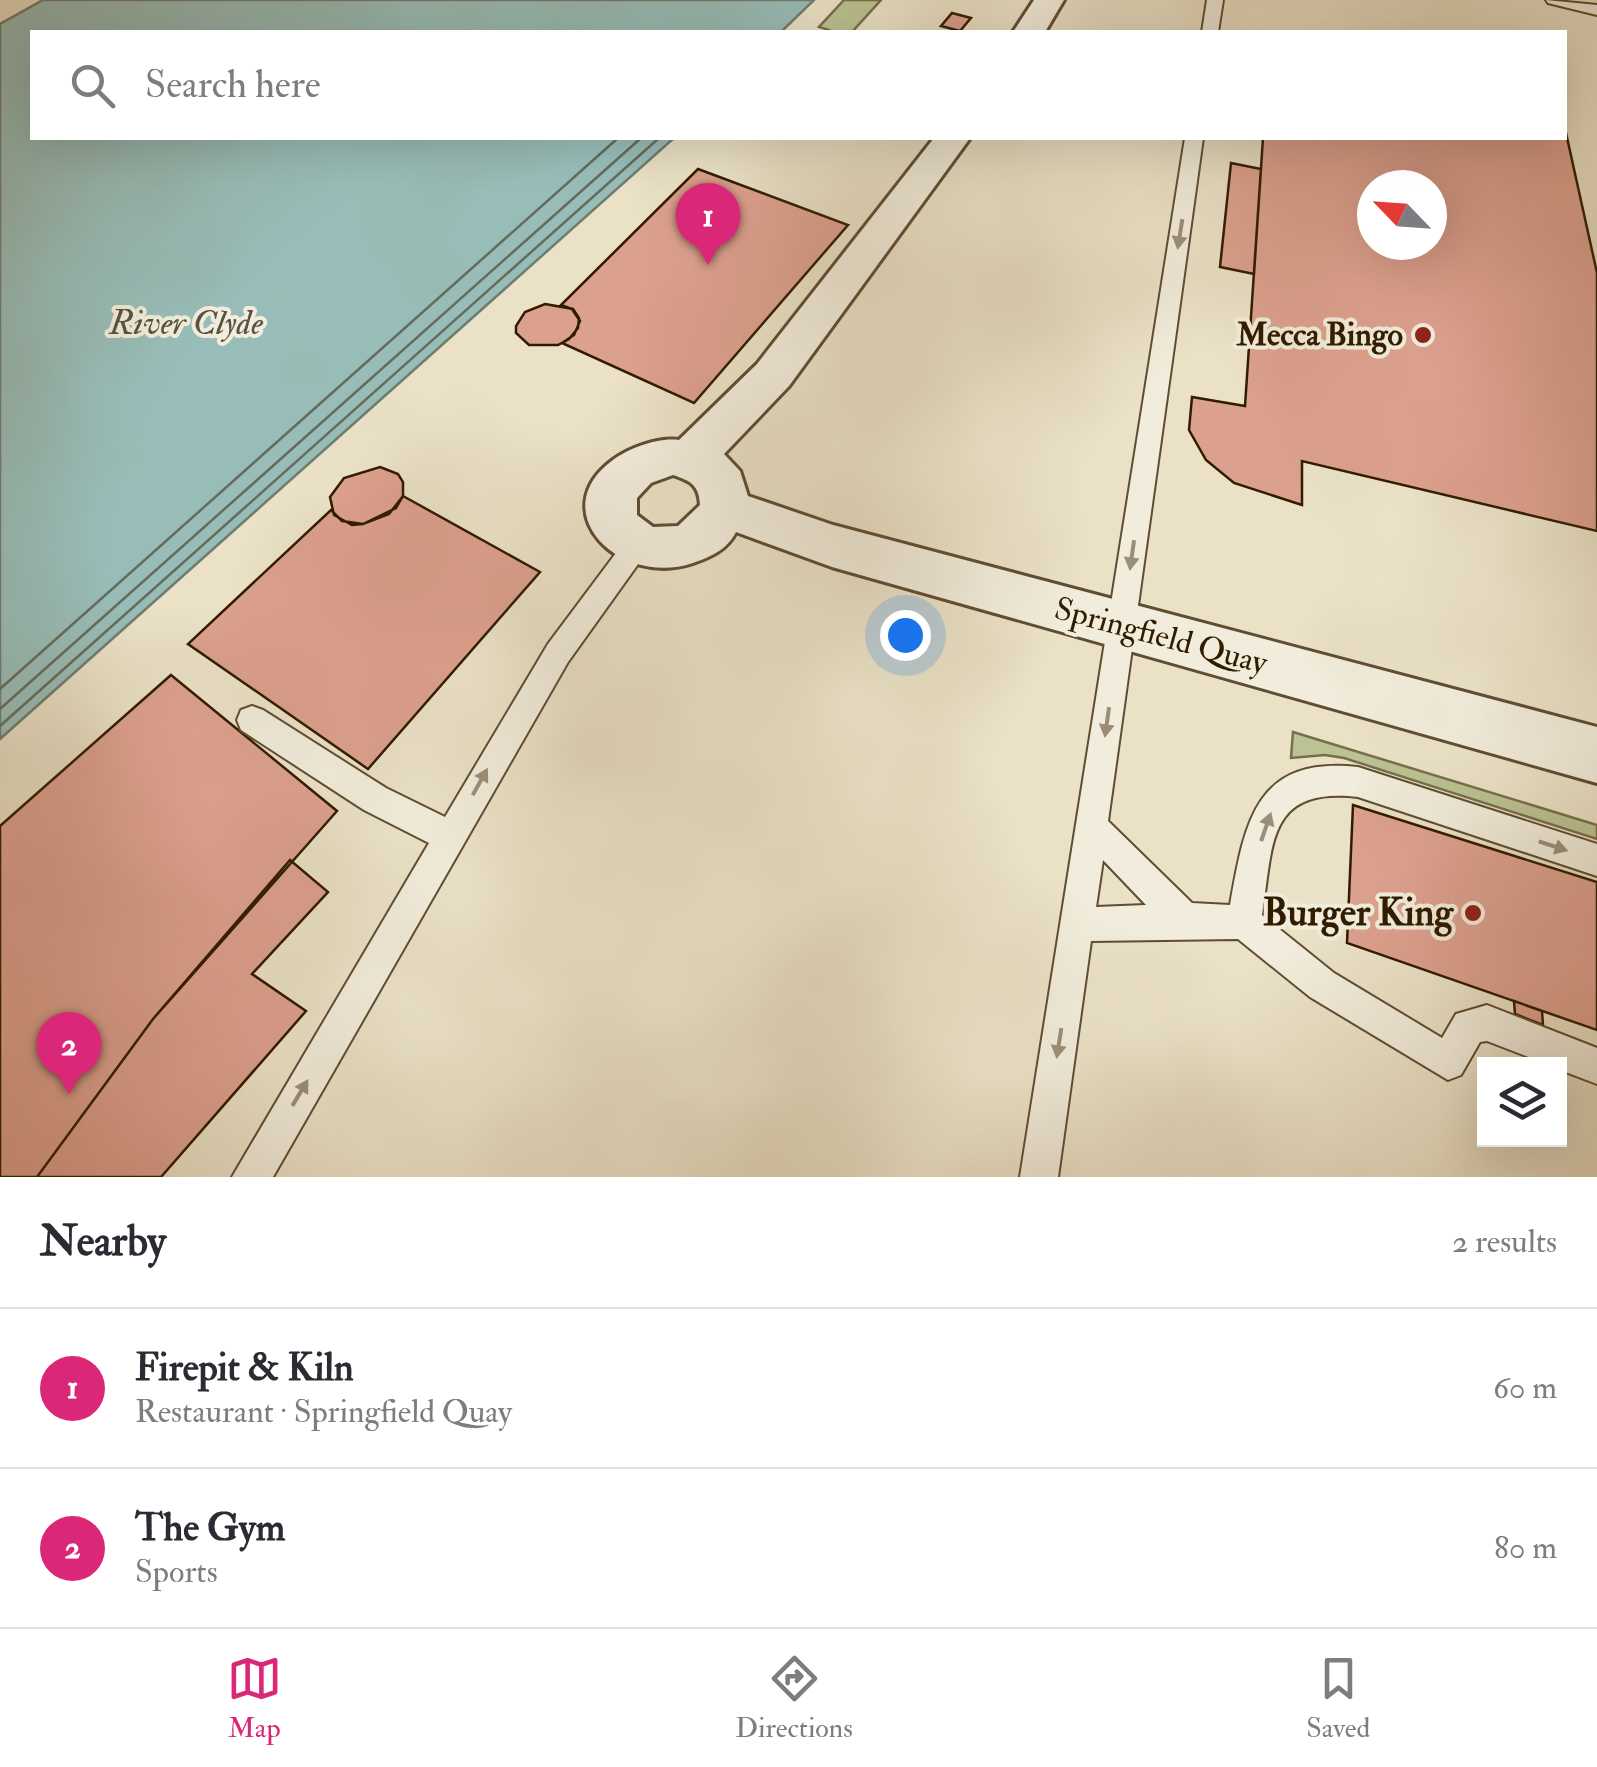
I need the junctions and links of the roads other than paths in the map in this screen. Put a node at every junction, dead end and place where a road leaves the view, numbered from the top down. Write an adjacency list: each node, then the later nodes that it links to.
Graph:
1 (1049, 0): 5 (street)
2 (1215, 0): 6 (lane)
3 (1554, 0): 4 (lane)
4 (1597, 10)
5 (1030, 30)
6 (1210, 30)
7 (950, 140): 9 (street)
8 (1194, 140): 12 (lane, one-way to 12)
9 (690, 459): 10 (street); 11 (street)
10 (726, 509): 11 (street); 12 (street, Springfield Quay)
11 (637, 545): 16 (lane, one-way to 11)
12 (1122, 626): 14 (street, Springfield Quay); 15 (lane, one-way to 15)
13 (252, 720): 16 (lane)
14 (1597, 755)
15 (1091, 826): 18 (lane); 20 (lane)
16 (450, 836): 22 (lane, one-way to 16)
17 (1597, 860): 19 (lane, one-way to 17)
18 (1185, 920): 19 (lane); 20 (lane)
19 (1244, 922): 21 (lane)
20 (1076, 924): 23 (lane, one-way to 23)
21 (1597, 1066)
22 (250, 1177)
23 (1039, 1177)

